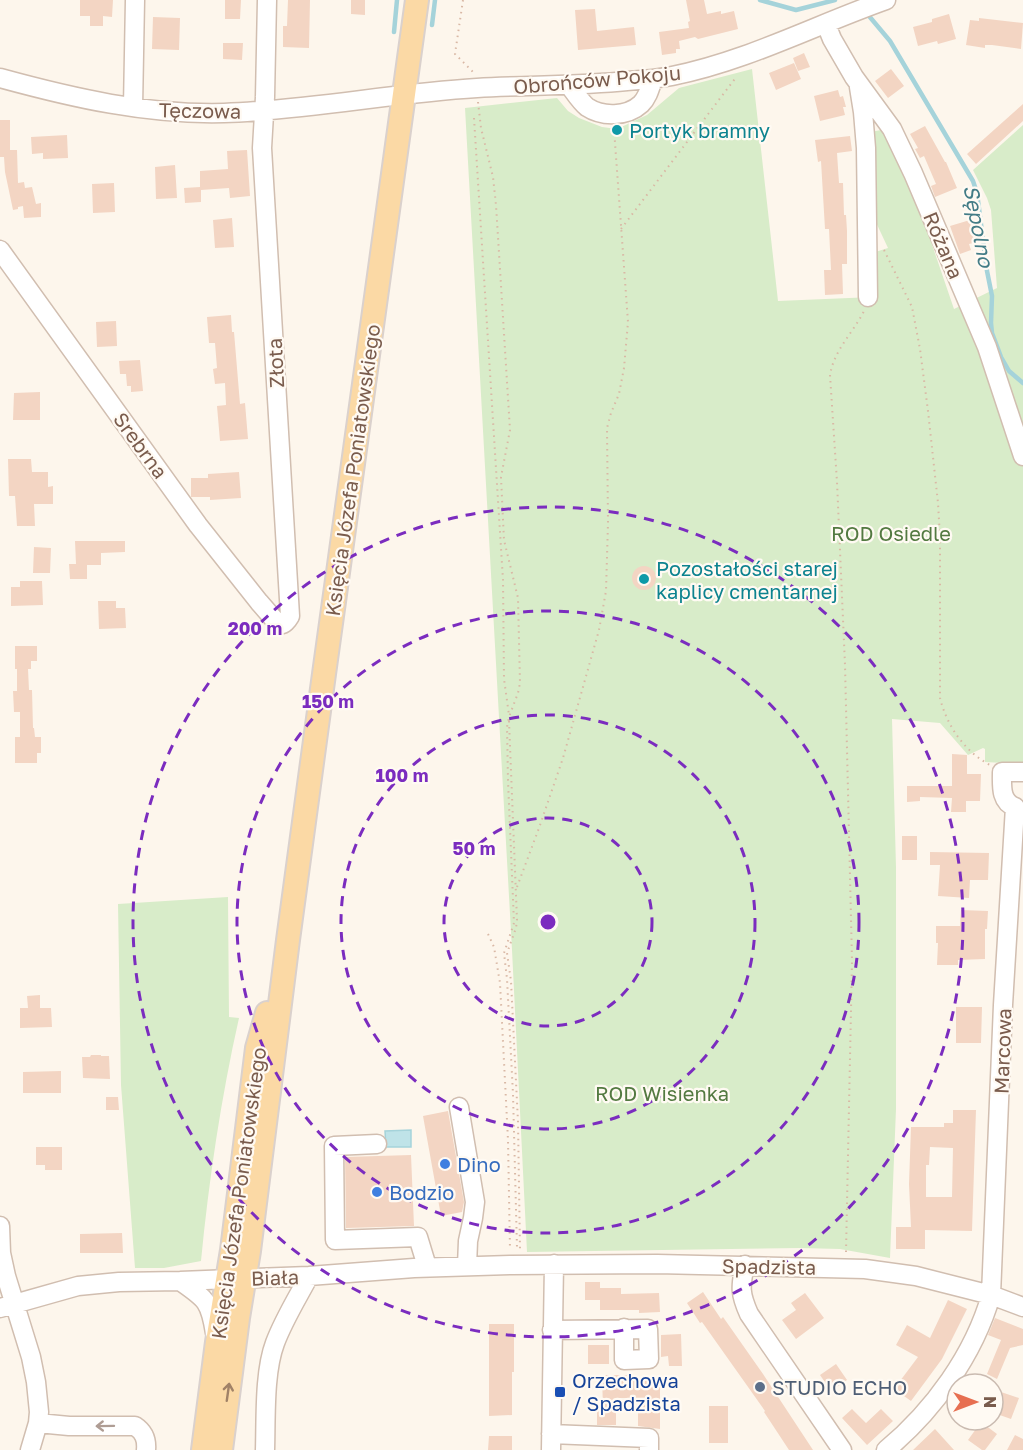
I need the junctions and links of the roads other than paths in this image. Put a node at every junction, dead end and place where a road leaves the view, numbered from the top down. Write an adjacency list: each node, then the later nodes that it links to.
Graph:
1 (135, 0): 11 (street)
2 (267, 0): 12 (street, Złota)
3 (417, 0): 10 (main road, Księcia Józefa Poniatowskiego)
4 (886, 0): 5 (street, Obrońców Pokoju)
5 (826, 24): 7 (street, Obrońców Pokoju); 8 (street, Różana)
6 (0, 78): 11 (street, Tęczowa)
7 (653, 79): 9 (street, Obrońców Pokoju); 9 (street)
8 (858, 83): 14 (street, Różana); 15 (street, Różana)
9 (569, 85): 10 (street, Obrońców Pokoju)
10 (403, 94): 12 (street, Tęczowa); 28 (main road, Księcia Józefa Poniatowskiego)
11 (133, 107): 12 (street, Tęczowa)
12 (264, 111): 16 (street, Złota)
13 (0, 250): 16 (street, Srebrna)
14 (868, 297)
15 (1023, 456)
16 (290, 616)
17 (1023, 772): 18 (street)
18 (1019, 805): 30 (street, Marcowa)
19 (459, 1107): 25 (street)
20 (377, 1144): 26 (street)
21 (0, 1226): 31 (street)
22 (516, 1261): 23 (street, Spadzista); 25 (street, Biała)
23 (554, 1264): 24 (street, Spadzista); 34 (street)
24 (745, 1265): 30 (street, Spadzista); 45 (street)
25 (467, 1266): 26 (street, Biała)
26 (425, 1268): 27 (street, Biała)
27 (309, 1276): 28 (street, Biała); 43 (street)
28 (236, 1279): 29 (street, Biała); 35 (main road, Księcia Józefa Poniatowskiego); 42 (main road, Księcia Józefa Poniatowskiego, one-way to 28)
29 (180, 1281): 31 (street, Biała); 35 (street)
30 (991, 1295): 32 (street, Spadzista); 46 (street, Marcowa)
31 (7, 1306): 36 (street)
32 (1023, 1307)
33 (624, 1329): 34 (street)
34 (552, 1330): 37 (street)
35 (217, 1342): 41 (main road, Księcia Józefa Poniatowskiego)
36 (38, 1423): 39 (street); 40 (street, one-way to 36)
37 (551, 1442): 38 (street)
38 (624, 1444): 44 (street)
39 (30, 1450)
40 (146, 1450)
41 (202, 1450)
42 (221, 1450)
43 (265, 1450)
44 (649, 1450)
45 (842, 1450)
46 (886, 1450)

